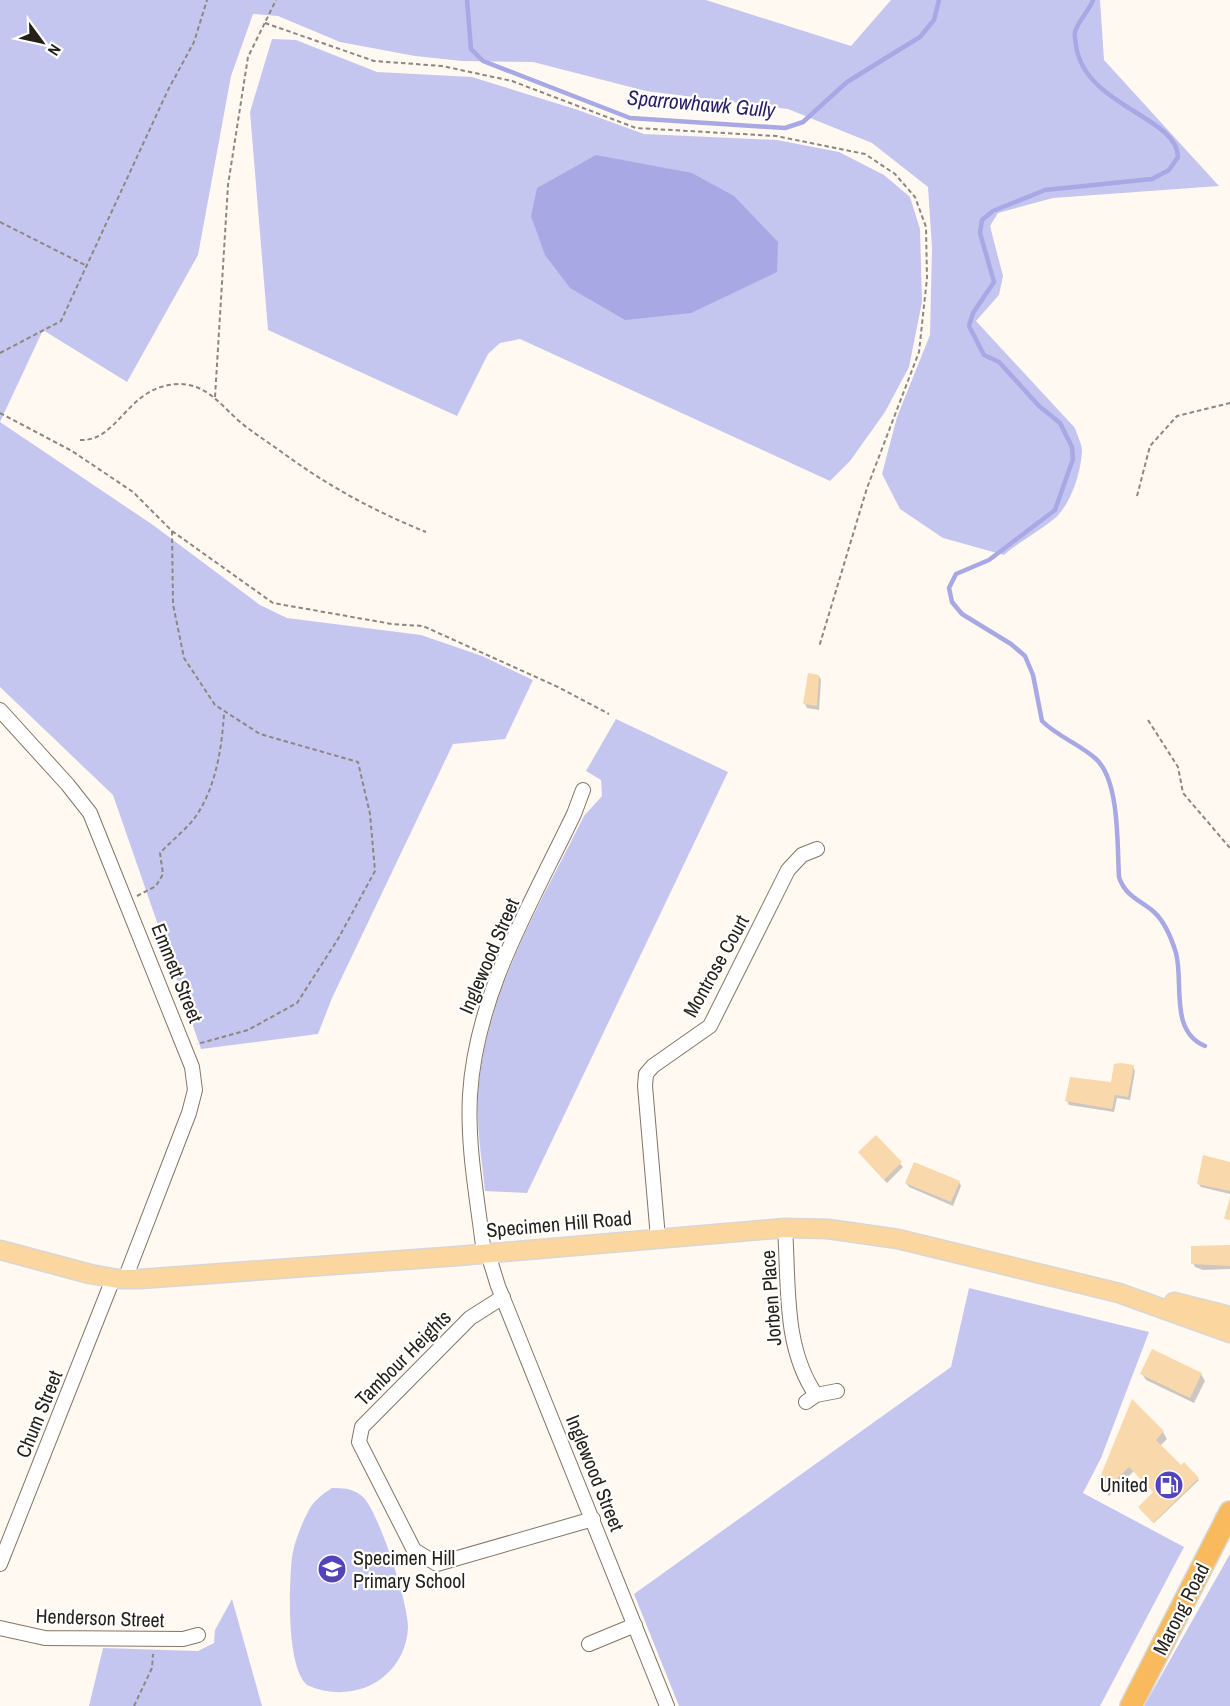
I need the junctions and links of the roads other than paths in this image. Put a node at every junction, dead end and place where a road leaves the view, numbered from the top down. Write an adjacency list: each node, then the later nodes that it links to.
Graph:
1 (0, 710): 8 (street, Emmett Street)
2 (583, 790): 7 (street, Inglewood Street)
3 (818, 849): 5 (street, Montrose Court)
4 (785, 1228): 5 (main road, Specimen Hill Road); 9 (main road, Specimen Hill Road); 15 (street, Jorben Place)
5 (658, 1238): 7 (main road, Specimen Hill Road)
6 (0, 1250): 8 (main road, Specimen Hill Road)
7 (486, 1254): 8 (main road, Specimen Hill Road); 10 (street, Inglewood Street)
8 (119, 1279): 18 (street, Chum Street)
9 (1119, 1293): 11 (main road, Specimen Hill Road); 14 (main road, Specimen Hill Road)
10 (503, 1298): 17 (street, Inglewood Street); 17 (street, Tambour Heights)
11 (1202, 1309): 12 (main road); 13 (main road, Specimen Hill Road)
12 (1230, 1309)
13 (1230, 1316)
14 (1230, 1333)
15 (837, 1391)
16 (1230, 1512): 24 (highway, Marong Road)
17 (592, 1519): 19 (street, Inglewood Street)
18 (0, 1564)
19 (635, 1625): 22 (street); 23 (street, Inglewood Street)
20 (0, 1628): 21 (street, Henderson Street)
21 (198, 1635)
22 (589, 1644)
23 (667, 1706)
24 (1131, 1706)

